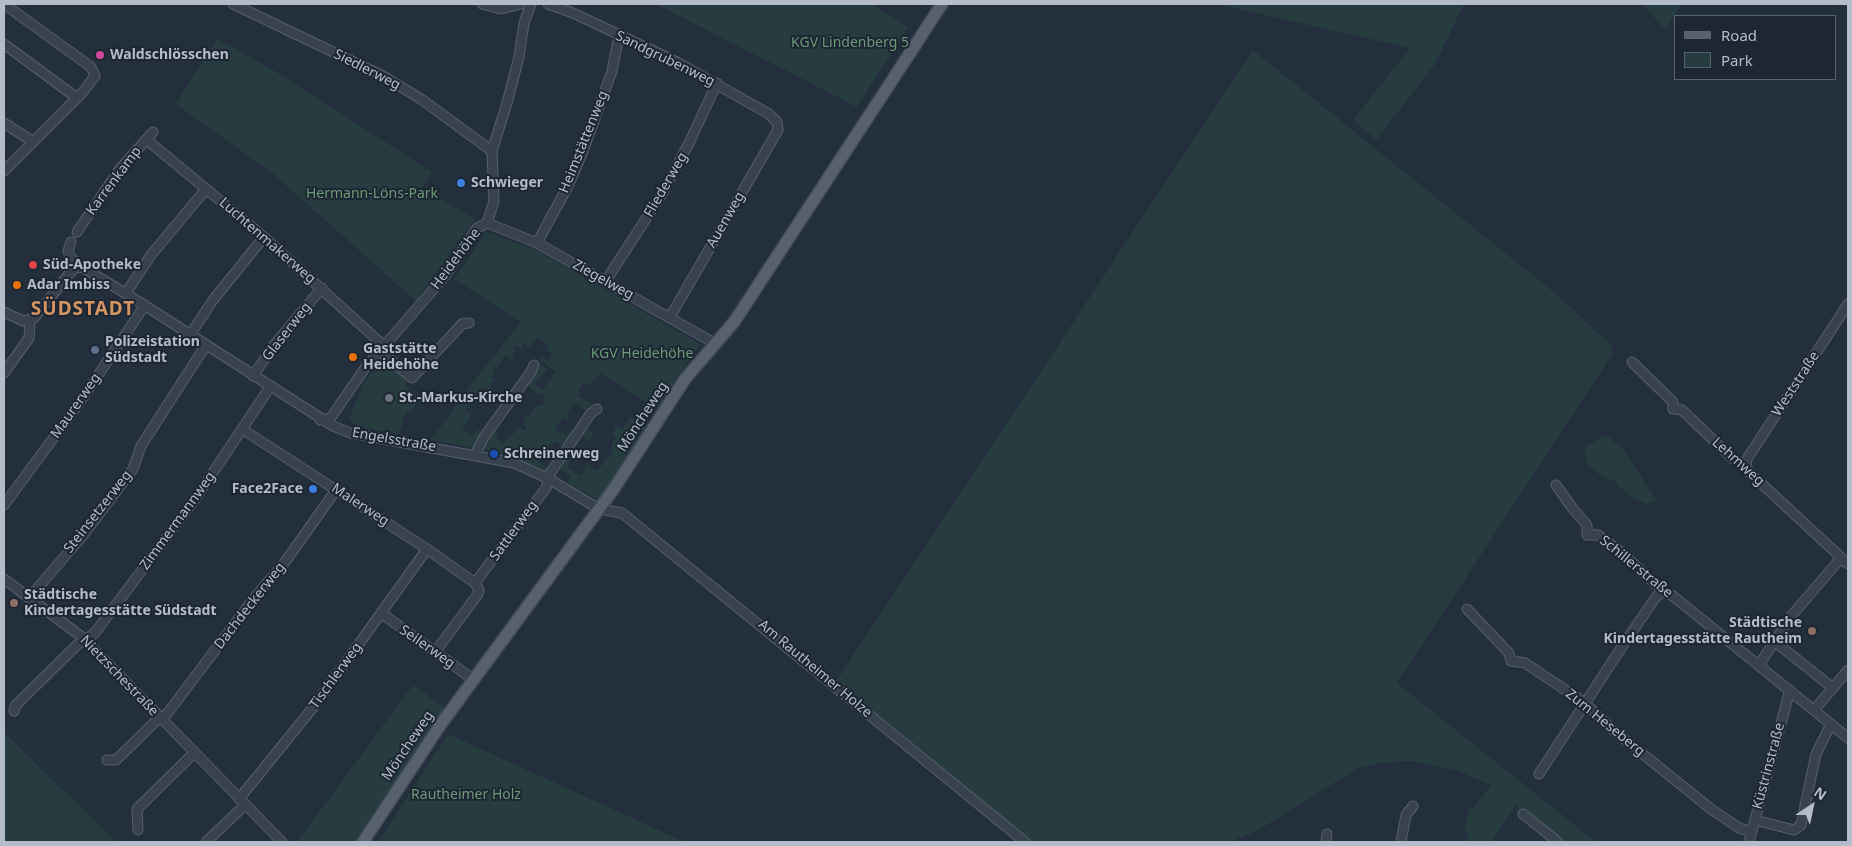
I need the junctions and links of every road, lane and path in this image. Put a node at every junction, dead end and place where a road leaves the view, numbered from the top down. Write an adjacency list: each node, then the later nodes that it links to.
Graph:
1 (4, 4): 11 (street)
2 (233, 4): 17 (street, Siedlerweg)
3 (482, 4): 4 (street)
4 (521, 4)
5 (531, 4): 17 (street, Heidehöhe)
6 (548, 4): 8 (street, Sandgrubenweg)
7 (942, 4): 36 (main road, Möncheweg)
8 (619, 36): 10 (street, Sandgrubenweg); 24 (street, Heimstättenweg)
9 (4, 44): 11 (street)
10 (717, 83): 12 (street, Sandgrubenweg); 26 (street, Fliederweg)
11 (77, 98): 16 (street)
12 (777, 122): 32 (street, Auenweg)
13 (4, 123): 16 (street)
14 (153, 132): 15 (street, Karrenkamp)
15 (147, 140): 19 (street, Luchtenmakerweg); 21 (street, Karrenkamp)
16 (32, 141): 18 (street)
17 (492, 151): 20 (street, Heidehöhe)
18 (4, 171)
19 (206, 189): 22 (street, Luchtenmakerweg); 28 (street)
20 (487, 224): 24 (street, Ziegelweg); 38 (street, Heidehöhe)
21 (77, 232)
22 (264, 237): 27 (street, Luchtenmakerweg); 35 (street)
23 (70, 242): 25 (street)
24 (537, 243): 26 (street, Ziegelweg)
25 (82, 267): 28 (street, Engelsstraße); 33 (street)
26 (605, 282): 32 (street, Ziegelweg)
27 (322, 288): 38 (street, Luchtenmakerweg); 42 (street, Glaserweg)
28 (126, 293): 30 (street, Engelsstraße)
29 (1848, 304): 48 (street, Weststraße)
30 (145, 305): 35 (street, Engelsstraße); 52 (street, Maurerweg)
31 (4, 312): 33 (street)
32 (670, 317): 36 (street, Ziegelweg)
33 (30, 320): 41 (street)
34 (469, 323): 38 (street, Luchtenmakerweg)
35 (190, 335): 37 (street, Engelsstraße)
36 (716, 344): 53 (main road, Möncheweg)
37 (206, 345): 42 (street, Engelsstraße); 59 (street, Steinsetzerweg)
38 (382, 348): 45 (street, Heidehöhe)
39 (1632, 362): 48 (street, Lehmweg)
40 (534, 366): 47 (street)
41 (4, 373)
42 (253, 376): 43 (street, Engelsstraße)
43 (270, 387): 45 (street, Engelsstraße); 46 (street, Zimmermannweg)
44 (597, 408): 49 (street, Sattlerweg)
45 (320, 420): 47 (street, Engelsstraße)
46 (242, 429): 51 (street, Malerweg); 62 (street, Zimmermannweg)
47 (475, 455): 49 (street, Engelsstraße)
48 (1746, 466): 55 (street, Lehmweg)
49 (548, 479): 53 (street, Engelsstraße); 57 (street, Sattlerweg)
50 (1556, 485): 58 (street, Schillerstraße)
51 (336, 490): 54 (street, Malerweg); 73 (street, Dachdeckerweg)
52 (4, 505)
53 (599, 509): 67 (main road, Möncheweg); 88 (street, Am Rautheimer Holze)
54 (427, 549): 57 (street, Malerweg); 61 (street, Tischlerweg)
55 (1845, 561): 63 (street)
56 (4, 579): 59 (street, Nietzschestraße)
57 (475, 583): 64 (street, Sattlerweg)
58 (1663, 591): 65 (street, Schillerstraße); 70 (street)
59 (29, 598): 62 (street, Nietzschestraße)
60 (1467, 609): 70 (street, Zum Heseberg)
61 (380, 613): 64 (street, Seilerweg); 79 (street, Tischlerweg)
62 (86, 641): 72 (street, Zimmermannweg); 73 (street, Nietzschestraße)
63 (1774, 641): 65 (street); 68 (street)
64 (435, 652): 67 (street, Seilerweg)
65 (1759, 665): 69 (street, Schillerstraße)
66 (1848, 670): 68 (street)
67 (474, 680): 87 (main road, Möncheweg)
68 (1833, 688): 71 (street)
69 (1790, 690): 71 (street, Schillerstraße); 82 (street, Küstrinstraße)
70 (1585, 703): 78 (street); 84 (street, Zum Heseberg)
71 (1814, 710): 74 (street, Schillerstraße)
72 (14, 711)
73 (162, 719): 76 (street, Nietzschestraße); 77 (street, Nietzschestraße)
74 (1831, 724): 75 (street, Schillerstraße); 82 (street)
75 (1848, 738)
76 (194, 752): 79 (street, Nietzschestraße); 83 (street)
77 (107, 760)
78 (1539, 774)
79 (242, 802): 85 (street); 86 (street, Nietzschestraße)
80 (1413, 806): 89 (street)
81 (1523, 814): 90 (street)
82 (1755, 820): 84 (street, Küstrinstraße)
83 (138, 830)
84 (1752, 832): 91 (street, Küstrinstraße)
85 (206, 842)
86 (282, 842)
87 (363, 842)
88 (1025, 842)
89 (1401, 842)
90 (1558, 842)
91 (1749, 842)

